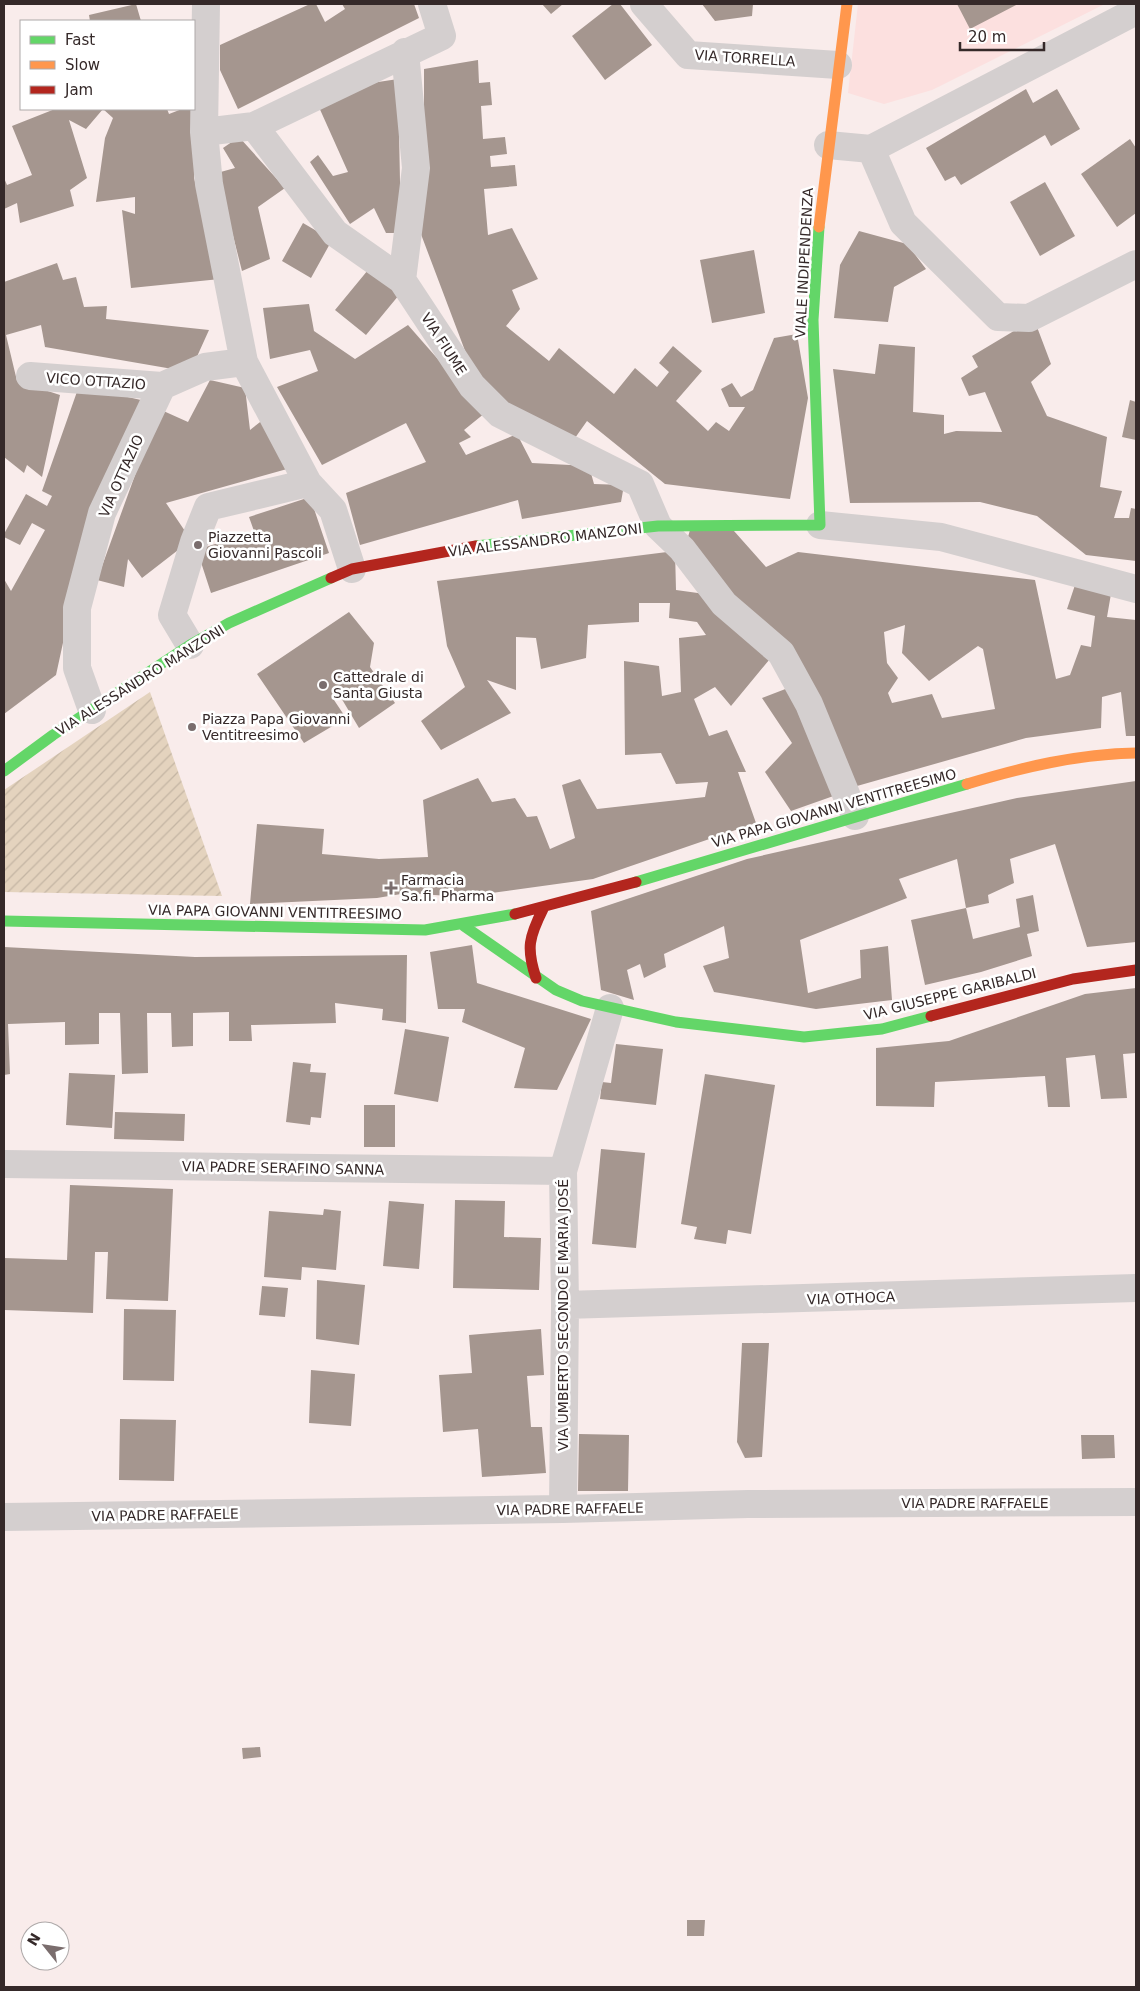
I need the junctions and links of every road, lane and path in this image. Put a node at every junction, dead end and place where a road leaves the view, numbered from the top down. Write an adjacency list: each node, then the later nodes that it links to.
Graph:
1 (206, 4): 9 (street)
2 (432, 4): 6 (street)
3 (644, 4): 7 (street, VIA TORRELLA)
4 (847, 4): 7 (main road, VIALE INDIPENDENZA)
5 (1136, 11): 11 (street)
6 (405, 52): 8 (street); 13 (street)
7 (838, 65): 10 (main road, VIALE INDIPENDENZA)
8 (254, 126): 9 (street); 13 (street, VIA FIUME)
9 (204, 132): 14 (street)
10 (828, 145): 11 (street); 18 (main road, VIALE INDIPENDENZA)
11 (871, 149): 12 (street)
12 (1136, 264)
13 (402, 280): 19 (street, VIA FIUME)
14 (244, 362): 16 (street); 17 (street)
15 (30, 376): 16 (street, VICO OTTAZIO)
16 (162, 386): 23 (street, VIA OTTAZIO)
17 (308, 483): 20 (street); 22 (street)
18 (820, 525): 19 (main road, VIA ALESSANDRO MANZONI); 21 (street, VIA ALESSANDRO MANZONI)
19 (658, 526): 20 (main road, VIA ALESSANDRO MANZONI); 26 (street)
20 (352, 569): 22 (main road, VIA ALESSANDRO MANZONI)
21 (1136, 589)
22 (190, 645): 23 (main road, VIA ALESSANDRO MANZONI)
23 (92, 710): 25 (main road, VIA ALESSANDRO MANZONI)
24 (1136, 753): 26 (main road, VIA PAPA GIOVANNI VENTITREESIMO)
25 (4, 771)
26 (856, 816): 27 (main road, VIA PAPA GIOVANNI VENTITREESIMO)
27 (543, 909): 29 (main road, VIA PAPA GIOVANNI VENTITREESIMO); 31 (main road)
28 (4, 921): 29 (main road, VIA PAPA GIOVANNI VENTITREESIMO)
29 (464, 926): 31 (main road, VIA GIUSEPPE GARIBALDI)
30 (1136, 970): 32 (main road, VIA GIUSEPPE GARIBALDI)
31 (536, 978): 32 (main road, VIA GIUSEPPE GARIBALDI)
32 (610, 1008): 34 (street, VIA UMBERTO SECONDO E MARIA JOSÉ)
33 (4, 1164): 34 (street, VIA PADRE SERAFINO SANNA)
34 (563, 1171): 36 (street, VIA UMBERTO SECONDO E MARIA JOSÉ)
35 (1136, 1288): 36 (street, VIA OTHOCA)
36 (565, 1305): 38 (street, VIA UMBERTO SECONDO E MARIA JOSÉ)
37 (1136, 1502): 38 (street, VIA PADRE RAFFAELE)
38 (563, 1509): 39 (street, VIA PADRE RAFFAELE)
39 (4, 1517)

